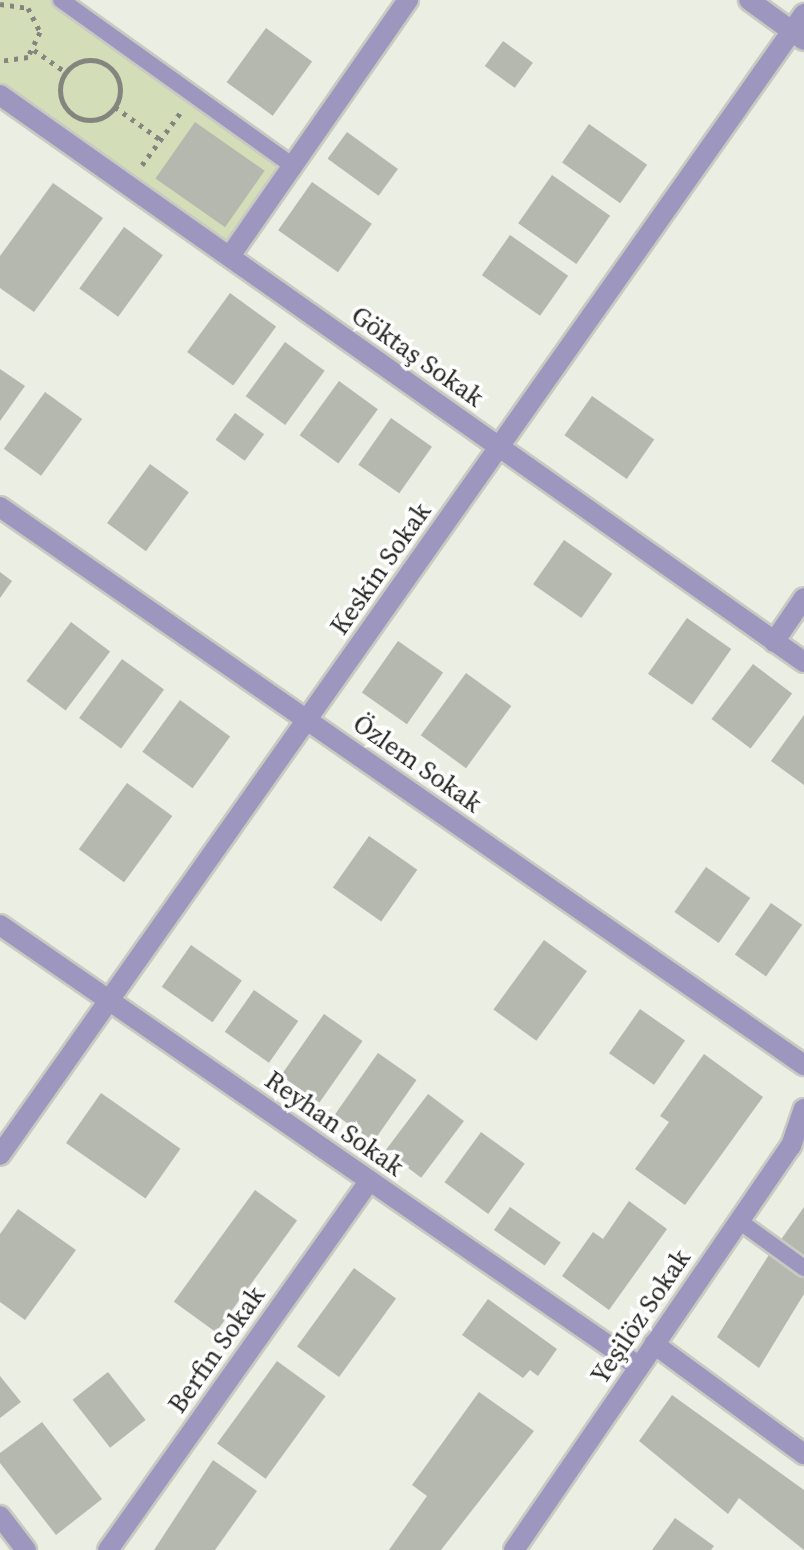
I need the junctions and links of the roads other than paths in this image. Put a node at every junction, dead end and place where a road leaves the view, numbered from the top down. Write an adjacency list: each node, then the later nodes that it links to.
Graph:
1 (61, 0): 6 (lane)
2 (408, 0): 6 (street)
3 (749, 0): 4 (street)
4 (800, 28): 8 (street, Keskin Sokak)
5 (0, 95): 7 (street, Göktaş Sokak)
6 (293, 166): 7 (street)
7 (230, 256): 8 (street, Göktaş Sokak)
8 (499, 447): 11 (street, Göktaş Sokak); 13 (street, Keskin Sokak)
9 (0, 507): 13 (street, Özlem Sokak)
10 (804, 598): 11 (street)
11 (774, 642): 12 (street, Göktaş Sokak)
12 (804, 662)
13 (307, 719): 15 (street, Keskin Sokak); 16 (street, Özlem Sokak)
14 (0, 925): 15 (street, Reyhan Sokak)
15 (109, 1001): 18 (street, Keskin Sokak); 19 (street, Reyhan Sokak)
16 (804, 1065)
17 (804, 1109): 20 (street, Yeşilöz Sokak)
18 (1, 1151)
19 (369, 1181): 23 (street, Reyhan Sokak); 27 (street, Berfin Sokak)
20 (739, 1221): 21 (lane); 22 (street, Yeşilöz Sokak)
21 (804, 1268)
22 (654, 1344): 23 (street, Yeşilöz Sokak); 24 (street)
23 (638, 1366): 28 (street, Yeşilöz Sokak)
24 (804, 1454)
25 (0, 1516): 26 (street)
26 (26, 1550)
27 (108, 1550)
28 (514, 1550)

